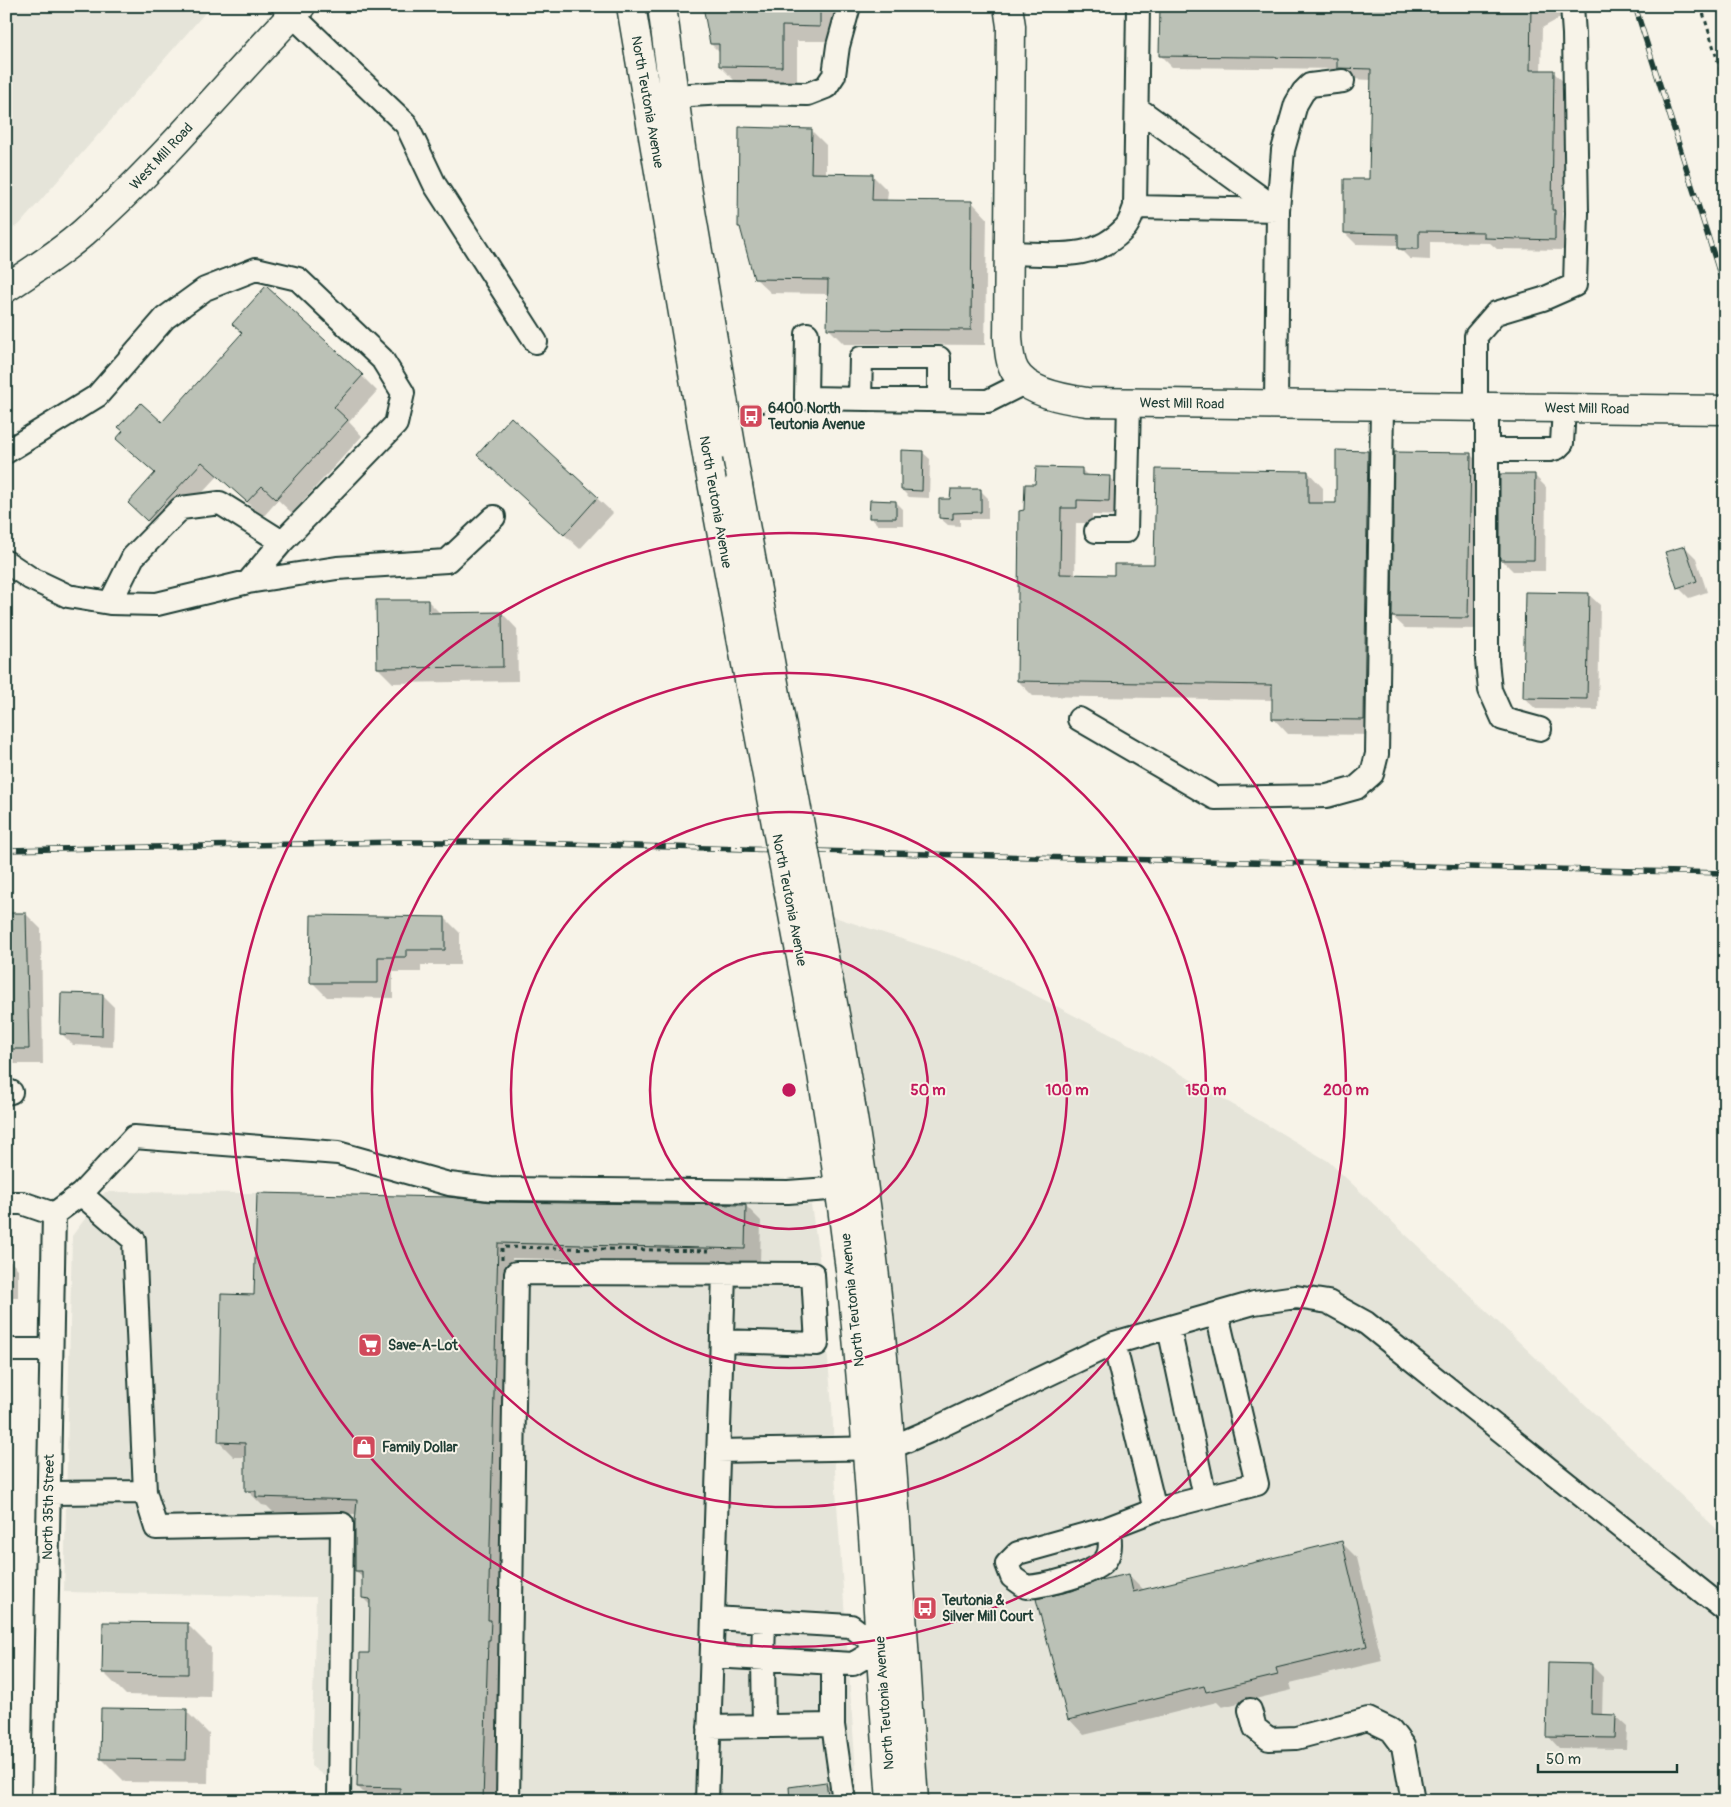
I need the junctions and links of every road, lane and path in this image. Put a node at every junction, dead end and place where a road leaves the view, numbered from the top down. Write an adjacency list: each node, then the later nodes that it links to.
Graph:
1 (631, 6): 11 (main road, North Teutonia Avenue)
2 (662, 6): 11 (main road, North Teutonia Avenue)
3 (849, 6): 11 (street)
4 (1008, 6): 15 (main road)
5 (1138, 6): 12 (street)
6 (1572, 6): 26 (street)
7 (1701, 6): 10 (path)
8 (292, 9): 16 (main road, West Mill Road); 18 (street)
9 (1343, 81): 14 (street)
10 (1725, 85)
11 (660, 99): 40 (main road, North Teutonia Avenue, bridge); 40 (main road, North Teutonia Avenue, bridge)
12 (1136, 108): 13 (street); 14 (street)
13 (1135, 207): 14 (street); 15 (street)
14 (1278, 210): 24 (street)
15 (1009, 253): 19 (main road)
16 (6, 288)
17 (807, 334): 20 (street)
18 (536, 342)
19 (1026, 382): 22 (street); 23 (main road, West Mill Road)
20 (806, 398): 21 (street); 29 (path)
21 (860, 399): 22 (street); 22 (street)
22 (939, 400)
23 (1129, 402): 24 (main road, West Mill Road); 33 (street)
24 (1276, 405): 25 (main road, West Mill Road)
25 (1382, 406): 26 (main road, West Mill Road); 38 (street)
26 (1482, 407): 27 (main road, West Mill Road); 30 (street)
27 (1564, 408): 28 (main road, West Mill Road); 30 (street)
28 (1725, 410)
29 (753, 414)
30 (1487, 450): 39 (street)
31 (6, 452): 34 (street)
32 (494, 517): 36 (street)
33 (1096, 532)
34 (282, 542): 36 (street); 37 (street)
35 (6, 562): 37 (street)
36 (248, 582): 37 (street)
37 (110, 603)
38 (1079, 719)
39 (1540, 729)
40 (812, 954): 41 (main road, North Teutonia Avenue)
41 (852, 1187): 42 (street); 52 (main road, North Teutonia Avenue)
42 (81, 1194): 44 (street); 54 (street)
43 (6, 1203): 44 (street)
44 (54, 1214): 51 (street, North 35th Street)
45 (724, 1274): 48 (street); 48 (street); 72 (street)
46 (1217, 1314): 47 (street); 56 (street); 59 (street)
47 (1169, 1328): 49 (street); 56 (street)
48 (722, 1341): 53 (street)
49 (1114, 1343): 52 (street); 57 (street)
50 (6, 1350): 51 (street)
51 (51, 1350): 55 (street, North 35th Street)
52 (878, 1448): 53 (street); 62 (main road, North Teutonia Avenue)
53 (718, 1451): 60 (street)
54 (145, 1492): 55 (street); 71 (street)
55 (48, 1493): 70 (street, North 35th Street)
56 (1205, 1497): 57 (street)
57 (1155, 1510): 58 (street)
58 (1108, 1528): 58 (street)
59 (1725, 1610)
60 (713, 1618): 61 (street); 63 (street)
61 (764, 1621): 62 (street); 64 (street)
62 (892, 1648): 65 (street); 75 (main road, North Teutonia Avenue); 76 (main road, North Teutonia Avenue)
63 (712, 1656): 64 (street); 69 (street)
64 (763, 1659): 65 (street); 68 (street)
65 (833, 1663): 67 (street)
66 (1250, 1710): 77 (street)
67 (833, 1725): 68 (street); 74 (street)
68 (764, 1726): 69 (street)
69 (709, 1727): 73 (street)
70 (42, 1801)
71 (339, 1801)
72 (508, 1801)
73 (707, 1801)
74 (844, 1801)
75 (891, 1801)
76 (914, 1801)
77 (1413, 1801)

